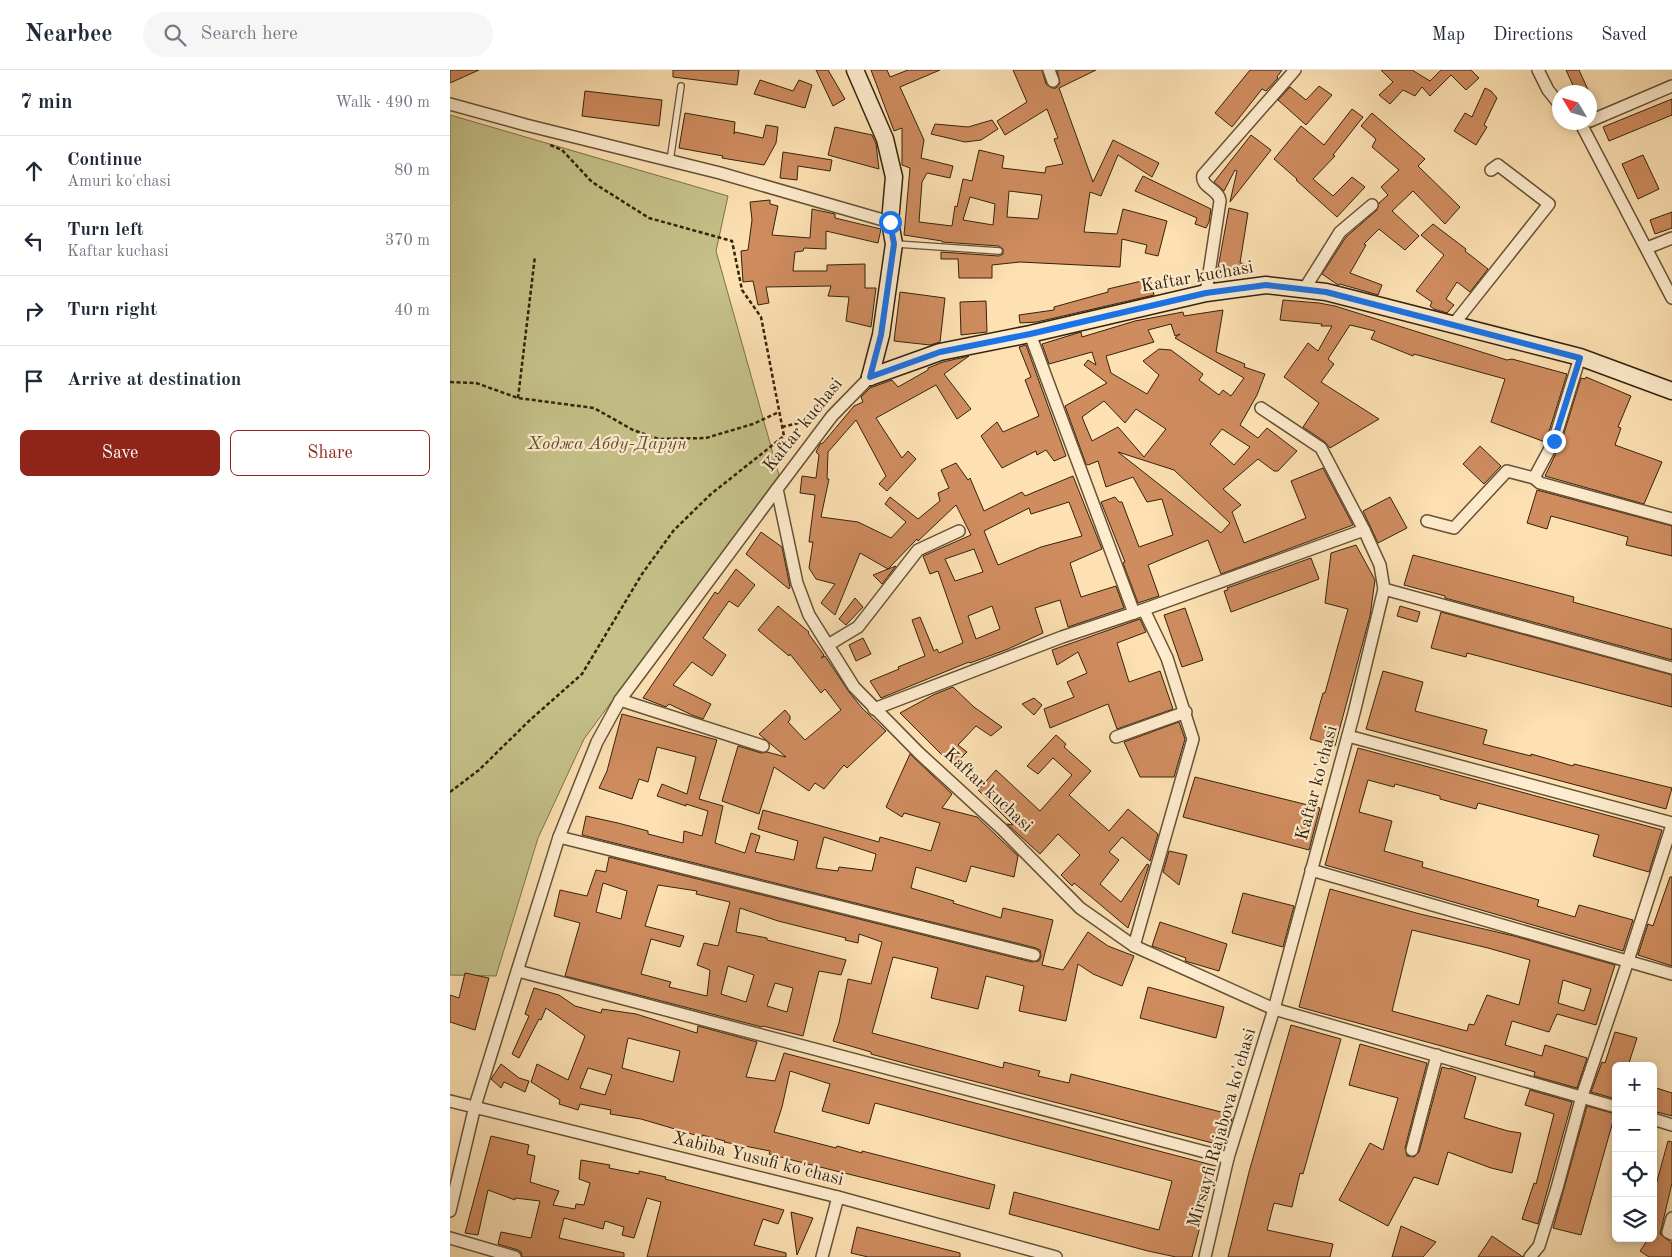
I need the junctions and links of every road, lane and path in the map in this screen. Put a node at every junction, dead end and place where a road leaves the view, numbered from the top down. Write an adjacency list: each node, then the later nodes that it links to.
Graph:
1 (855, 70): 14 (street)
2 (1295, 70): 21 (street)
3 (1538, 70): 6 (street)
4 (681, 86): 11 (lane)
5 (1672, 86): 8 (street)
6 (1552, 95)
7 (450, 104): 11 (street)
8 (1597, 117)
9 (1588, 130): 17 (street)
10 (542, 141): 31 (path)
11 (670, 161): 14 (street)
12 (1491, 170): 23 (street)
13 (1372, 205): 20 (street)
14 (890, 222): 16 (street)
15 (1672, 238): 17 (street)
16 (894, 244): 18 (lane); 26 (street)
17 (1647, 248): 22 (street)
18 (998, 251)
19 (535, 256): 29 (path)
20 (1305, 288): 21 (street, Kaftar kuchasi); 23 (street, Kaftar kuchasi)
21 (1206, 293): 24 (street, Kaftar kuchasi)
22 (1672, 298)
23 (1453, 325): 25 (street, Kaftar kuchasi)
24 (1030, 334): 26 (street, Kaftar kuchasi); 43 (street)
25 (1580, 358): 28 (street, Kaftar kuchasi); 36 (street)
26 (870, 377): 32 (street, Kaftar kuchasi)
27 (450, 382): 29 (path)
28 (1672, 391)
29 (518, 398): 31 (path)
30 (1262, 408): 40 (street, Kaftar ko'chasi)
31 (780, 412): 33 (path)
32 (832, 416): 33 (path); 35 (street, Kaftar kuchasi)
33 (782, 427): 34 (path)
34 (779, 440): 35 (path); 52 (path)
35 (790, 471): 37 (street, Kaftar kuchasi)
36 (1534, 478): 38 (street); 39 (street)
37 (777, 489): 44 (street, Kaftar kuchasi); 46 (street)
38 (1672, 519)
39 (1427, 521)
40 (1364, 530): 42 (street, Kaftar ko'chasi); 43 (street)
41 (959, 532): 44 (street)
42 (1384, 589): 45 (street); 49 (street, Kaftar ko'chasi)
43 (1139, 612): 47 (street); 48 (street)
44 (828, 645): 47 (street, Kaftar kuchasi)
45 (1672, 668)
46 (620, 700): 51 (street); 54 (street)
47 (874, 709): 56 (street, Kaftar kuchasi)
48 (1186, 712): 50 (street); 56 (street)
49 (1348, 736): 53 (street); 55 (street, Kaftar ko'chasi)
50 (1116, 737)
51 (763, 746)
52 (450, 792)
53 (1672, 824): 58 (street)
54 (559, 837): 57 (street); 59 (street)
55 (1312, 870): 58 (street); 61 (street, Kaftar ko'chasi)
56 (1134, 946): 61 (street, Kaftar kuchasi)
57 (1034, 955)
58 (1628, 961): 60 (street); 63 (street)
59 (518, 971): 65 (street); 70 (street)
60 (1672, 974)
61 (1274, 1009): 62 (street, Kaftar kuchasi); 70 (street, Mirsayfi Rajabova ko'chasi)
62 (1437, 1055): 63 (street, Kaftar kuchasi); 69 (street)
63 (1582, 1096): 66 (street, Kaftar kuchasi); 80 (street)
64 (450, 1101): 65 (street, Xabiba Yusufi ko'chasi)
65 (475, 1106): 71 (street, Xabiba Yusufi ko'chasi); 72 (street)
66 (1612, 1106)
67 (1657, 1120): 68 (street)
68 (1672, 1125)
69 (1412, 1150)
70 (1228, 1158): 79 (street, Mirsayfi Rajabova ko'chasi)
71 (838, 1197): 77 (street); 78 (street, Xabiba Yusufi ko'chasi)
72 (450, 1211)
73 (1672, 1218): 74 (street)
74 (1672, 1234)
75 (450, 1238): 76 (street)
76 (515, 1257)
77 (822, 1257)
78 (1056, 1257)
79 (1205, 1257)
80 (1530, 1257)

